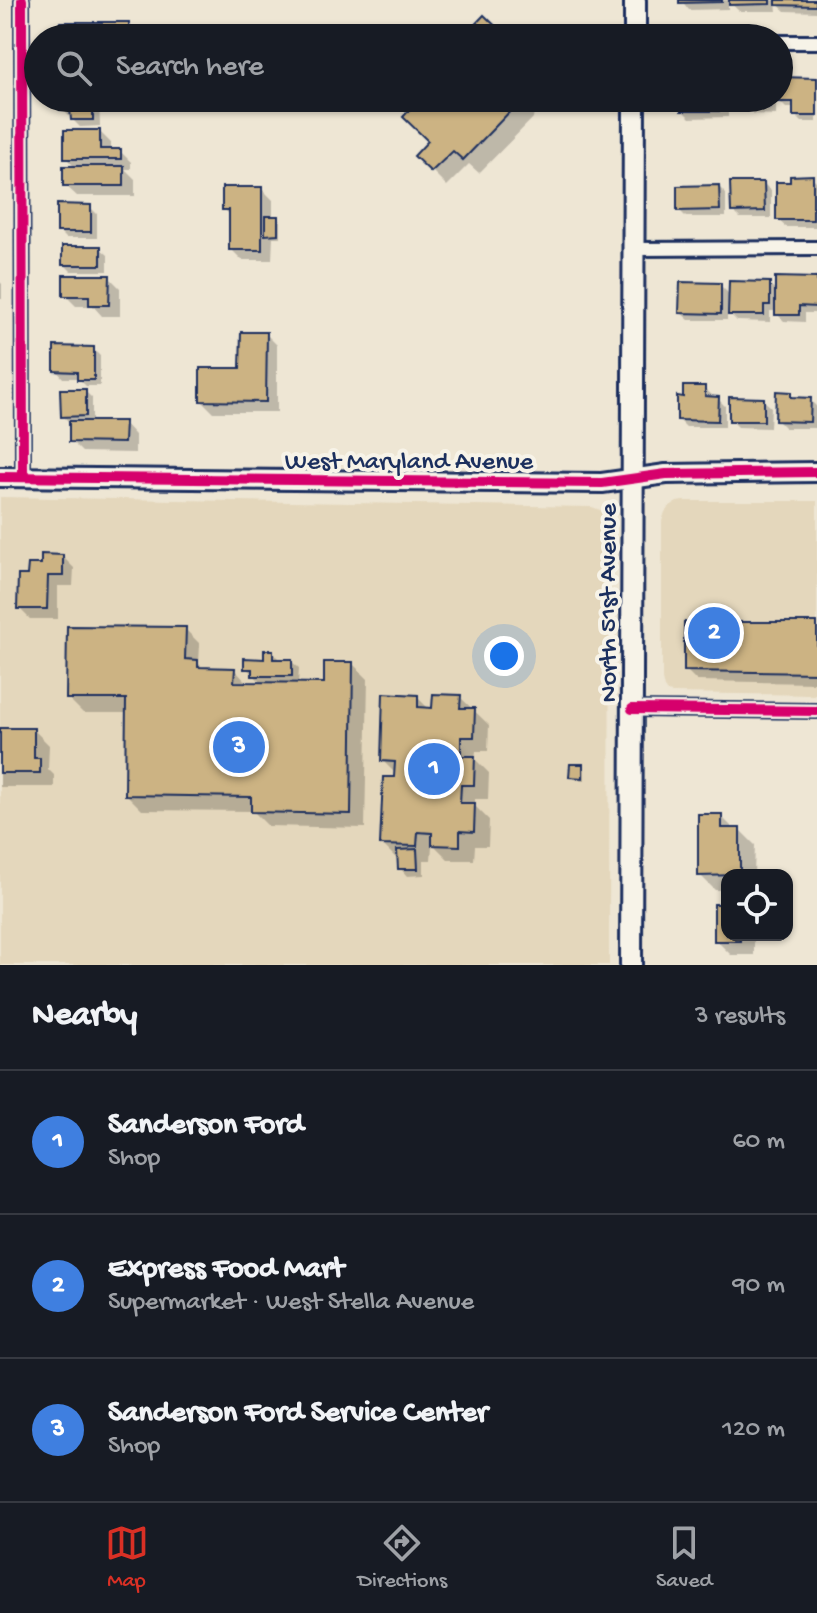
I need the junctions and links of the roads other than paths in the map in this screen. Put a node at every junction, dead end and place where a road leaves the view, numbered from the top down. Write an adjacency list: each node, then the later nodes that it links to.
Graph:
1 (22, 0): 11 (street)
2 (635, 0): 3 (main road)
3 (635, 24)
4 (793, 42): 5 (street)
5 (817, 42)
6 (634, 112): 8 (main road, North 51st Avenue)
7 (817, 248): 8 (street)
8 (633, 249): 12 (main road, North 51st Avenue)
9 (817, 472): 12 (street, West Maryland Avenue)
10 (0, 477): 11 (street, West Maryland Avenue)
11 (23, 477): 12 (street, West Maryland Avenue)
12 (633, 478): 13 (main road, North 51st Avenue)
13 (632, 709): 14 (street); 15 (main road, North 51st Avenue)
14 (817, 711)
15 (631, 965)

